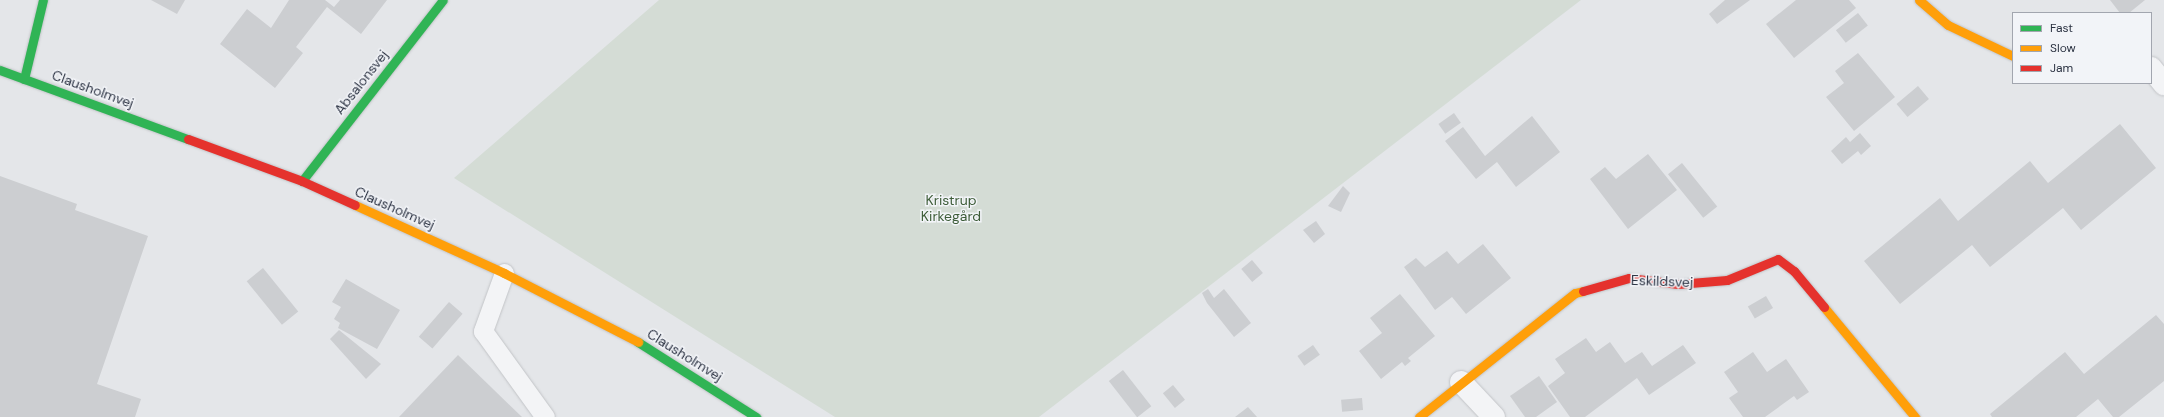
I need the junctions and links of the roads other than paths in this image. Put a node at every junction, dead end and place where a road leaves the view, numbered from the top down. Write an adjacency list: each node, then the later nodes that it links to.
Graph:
1 (43, 0): 9 (street)
2 (443, 0): 11 (street, Absalonsvej)
3 (1919, 0): 5 (street)
4 (2164, 55): 6 (street)
5 (2012, 56)
6 (2152, 60)
7 (2152, 69): 10 (street)
8 (0, 70): 9 (street, Clausholmvej)
9 (24, 79): 11 (street, Clausholmvej)
10 (2164, 84)
11 (302, 181): 12 (street, Clausholmvej)
12 (504, 273): 14 (lane); 15 (street, Clausholmvej)
13 (1461, 382): 16 (street, Eskildsvej); 17 (street); 18 (street, Eskildsvej)
14 (544, 417)
15 (756, 417)
16 (1419, 417)
17 (1494, 417)
18 (1915, 417)

